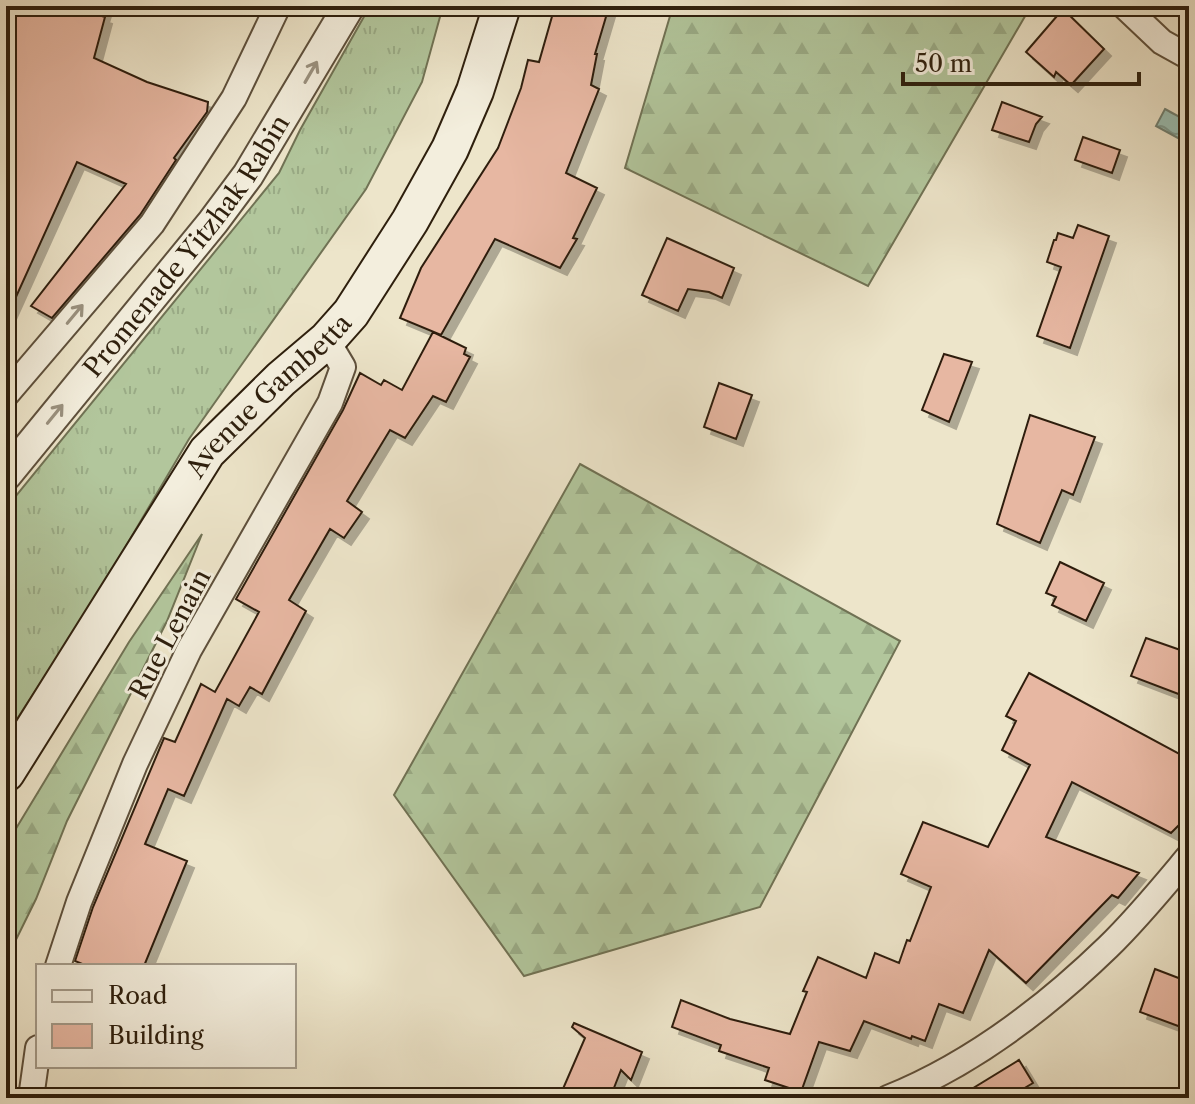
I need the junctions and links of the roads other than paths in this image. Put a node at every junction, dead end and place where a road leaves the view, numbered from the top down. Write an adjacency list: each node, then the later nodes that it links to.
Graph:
1 (278, 6): 7 (street, one-way to 1)
2 (349, 6): 8 (street, Promenade Yitzhak Rabin, one-way to 2)
3 (502, 6): 6 (main road, Avenue Gambetta)
4 (1124, 6): 5 (street)
5 (1189, 57)
6 (327, 340): 9 (main road, Avenue Gambetta); 11 (street, Rue Lenain)
7 (6, 395)
8 (6, 475)
9 (6, 773)
10 (1189, 856): 14 (street)
11 (59, 964)
12 (36, 1062): 13 (street)
13 (31, 1098)
14 (888, 1098)

